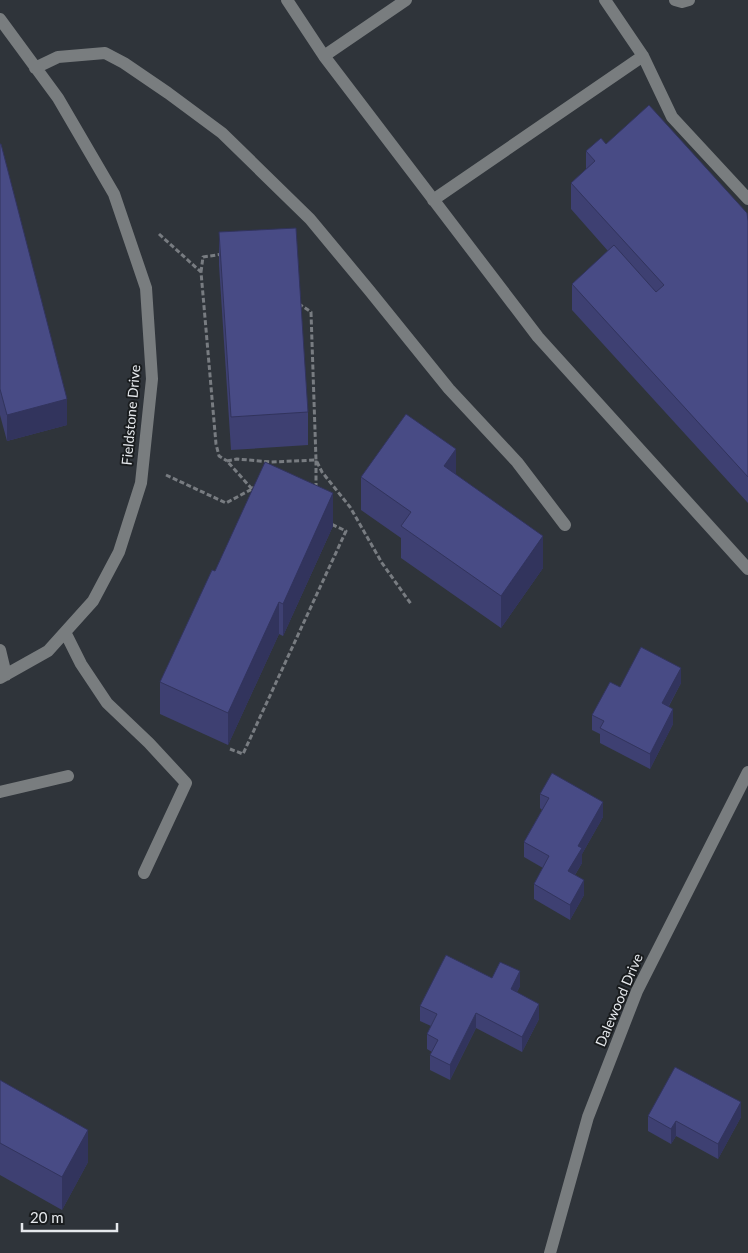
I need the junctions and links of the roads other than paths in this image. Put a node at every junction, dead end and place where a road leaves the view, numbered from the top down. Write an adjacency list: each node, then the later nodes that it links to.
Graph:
1 (287, 0): 7 (street)
2 (406, 0): 7 (street)
3 (605, 0): 8 (street)
4 (675, 0): 5 (street)
5 (689, 0)
6 (0, 19): 9 (street, Fieldstone Drive)
7 (324, 56): 11 (street)
8 (643, 56): 10 (street); 11 (street)
9 (35, 68): 12 (street); 14 (street, Fieldstone Drive)
10 (748, 199)
11 (433, 200): 13 (street)
12 (566, 525)
13 (748, 569)
14 (65, 632): 16 (street, Fieldstone Drive); 20 (street)
15 (0, 650): 16 (street)
16 (3, 676)
17 (748, 772): 21 (street, Dalewood Drive)
18 (68, 776): 19 (street)
19 (0, 792)
20 (144, 873)
21 (550, 1253)

